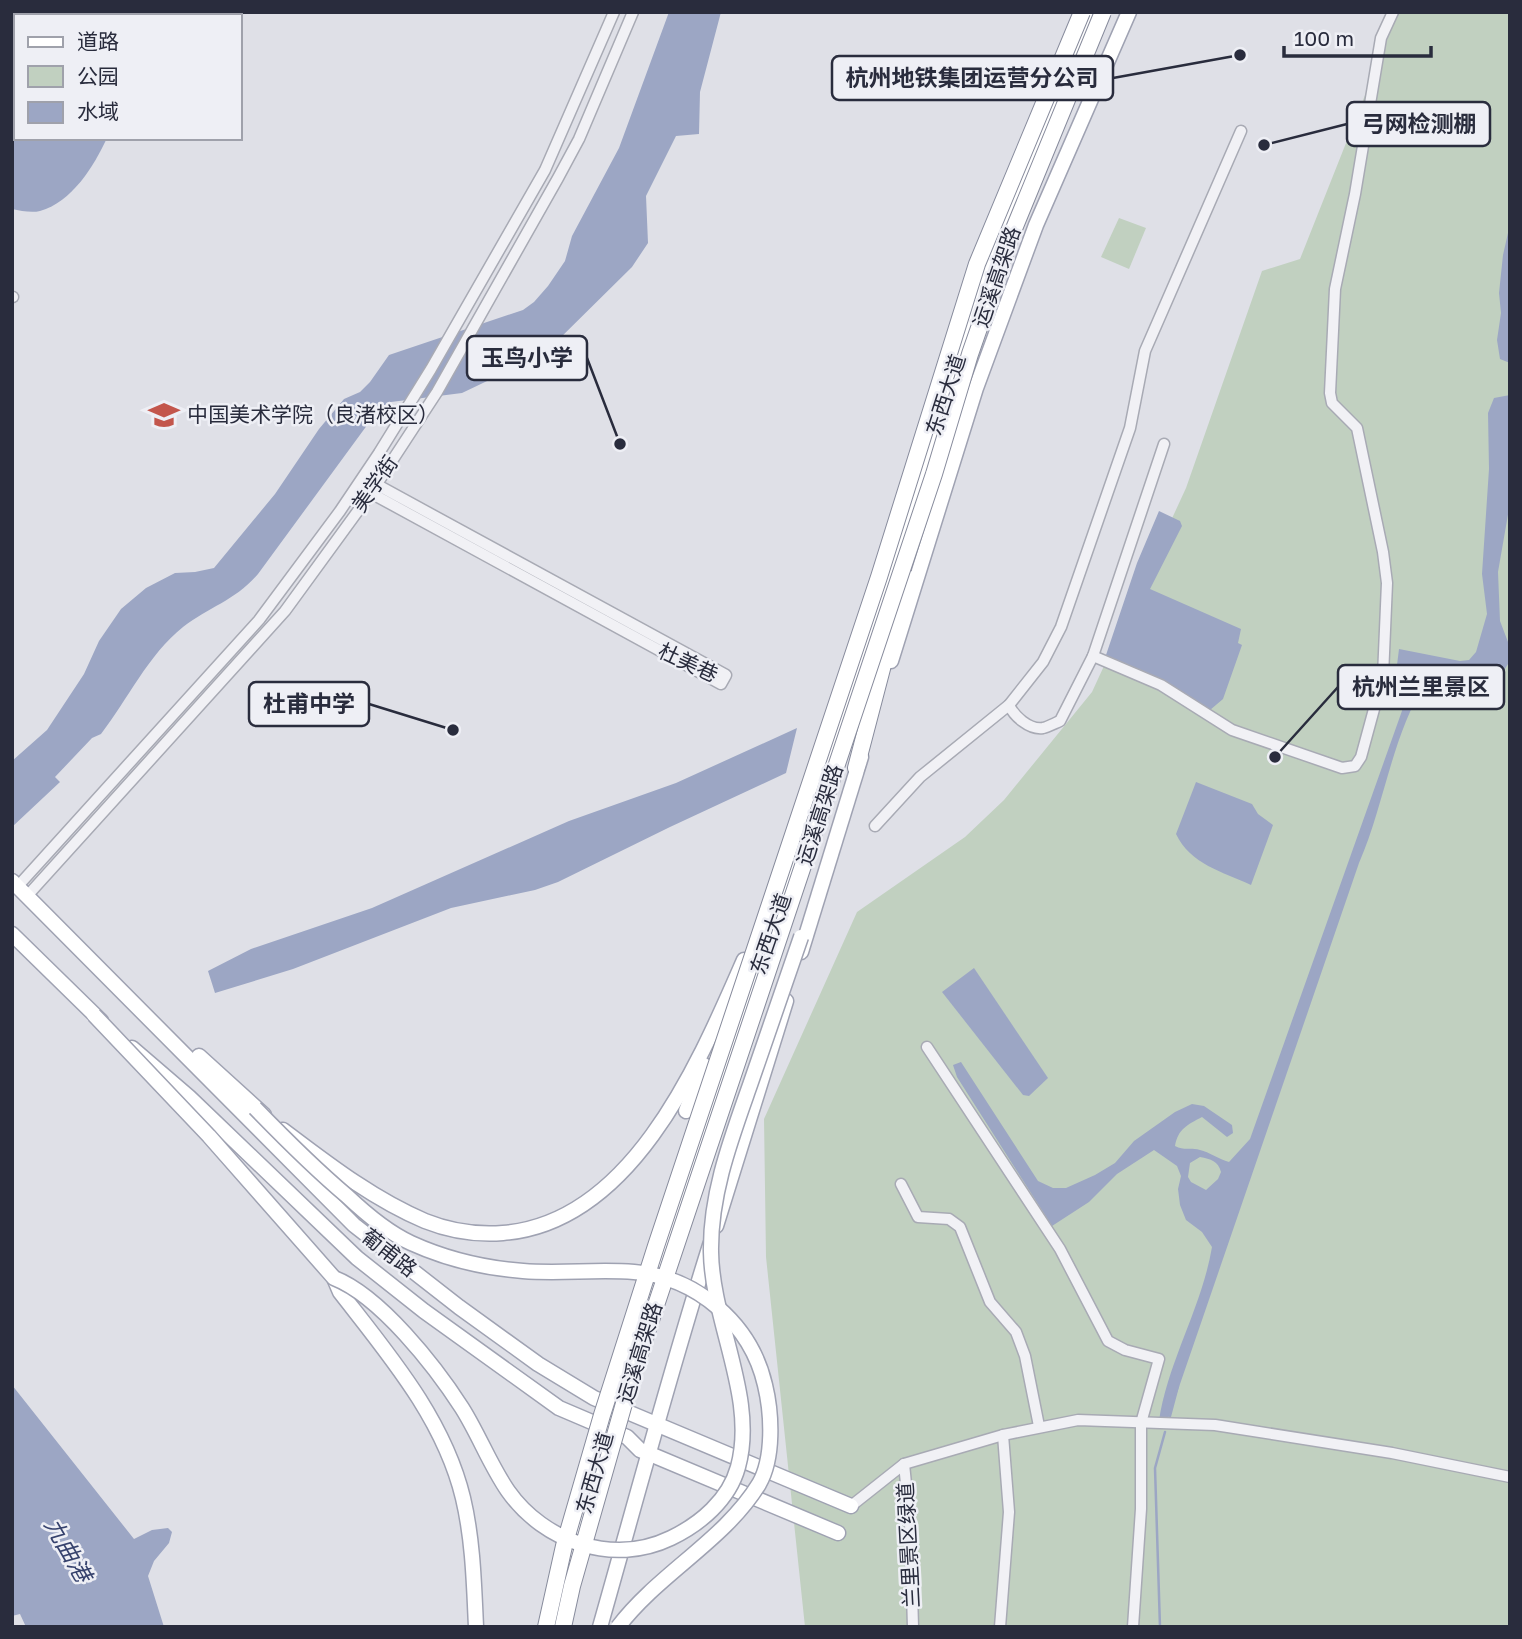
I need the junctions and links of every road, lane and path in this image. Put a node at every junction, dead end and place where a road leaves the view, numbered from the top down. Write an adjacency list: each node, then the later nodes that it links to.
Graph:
1 (614, 12): 12 (street, 美学街)
2 (633, 12): 13 (street, 美学街)
3 (1082, 12): 10 (highway, 运溪高架路, bridge)
4 (1093, 12): 29 (main road, 东西大道)
5 (1103, 12): 11 (highway, 运溪高架路, bridge)
6 (1129, 12): 31 (main road)
7 (1393, 12): 14 (street)
8 (1241, 131): 15 (street)
9 (1164, 444): 14 (street)
10 (914, 468): 16 (highway, bridge); 41 (highway, 运溪高架路, bridge)
11 (934, 474): 17 (highway, bridge); 43 (highway, 运溪高架路, bridge)
12 (360, 482): 13 (street, 杜美巷); 19 (street, 美学街)
13 (373, 489): 13 (street, 杜美巷); 19 (street, 美学街)
14 (1093, 656): 15 (street)
15 (1009, 705): 18 (street)
16 (814, 757): 22 (main road, bridge)
17 (856, 768): 28 (main road, bridge)
18 (875, 826)
19 (19, 888): 21 (main road, 葡甫路)
20 (12, 934): 23 (main road, 葡甫路)
21 (69, 936): 25 (main road); 29 (main road, 葡甫路)
22 (744, 960): 25 (main road, bridge); 26 (main road)
23 (94, 1015): 28 (main road, bridge); 33 (main road, 葡甫路)
24 (927, 1047): 30 (street)
25 (255, 1108): 45 (main road, bridge)
26 (687, 1111)
27 (901, 1184): 32 (street)
28 (334, 1278): 40 (main road)
29 (614, 1407): 31 (main road, 葡甫路); 33 (main road, 东西大道)
30 (1141, 1423): 32 (street); 37 (street); 48 (street)
31 (658, 1425): 35 (main road); 38 (main road, 葡甫路)
32 (1039, 1426): 34 (street)
33 (607, 1430): 35 (main road, 葡甫路); 42 (main road, 东西大道)
34 (1003, 1435): 36 (street); 47 (street)
35 (650, 1454): 39 (main road, 葡甫路); 44 (main road)
36 (904, 1464): 38 (street); 46 (street, 兰里景区绿道)
37 (1510, 1477)
38 (850, 1506)
39 (838, 1533)
40 (476, 1627)
41 (547, 1627)
42 (555, 1627)
43 (563, 1627)
44 (600, 1627)
45 (618, 1627)
46 (913, 1627)
47 (1000, 1627)
48 (1133, 1627)

